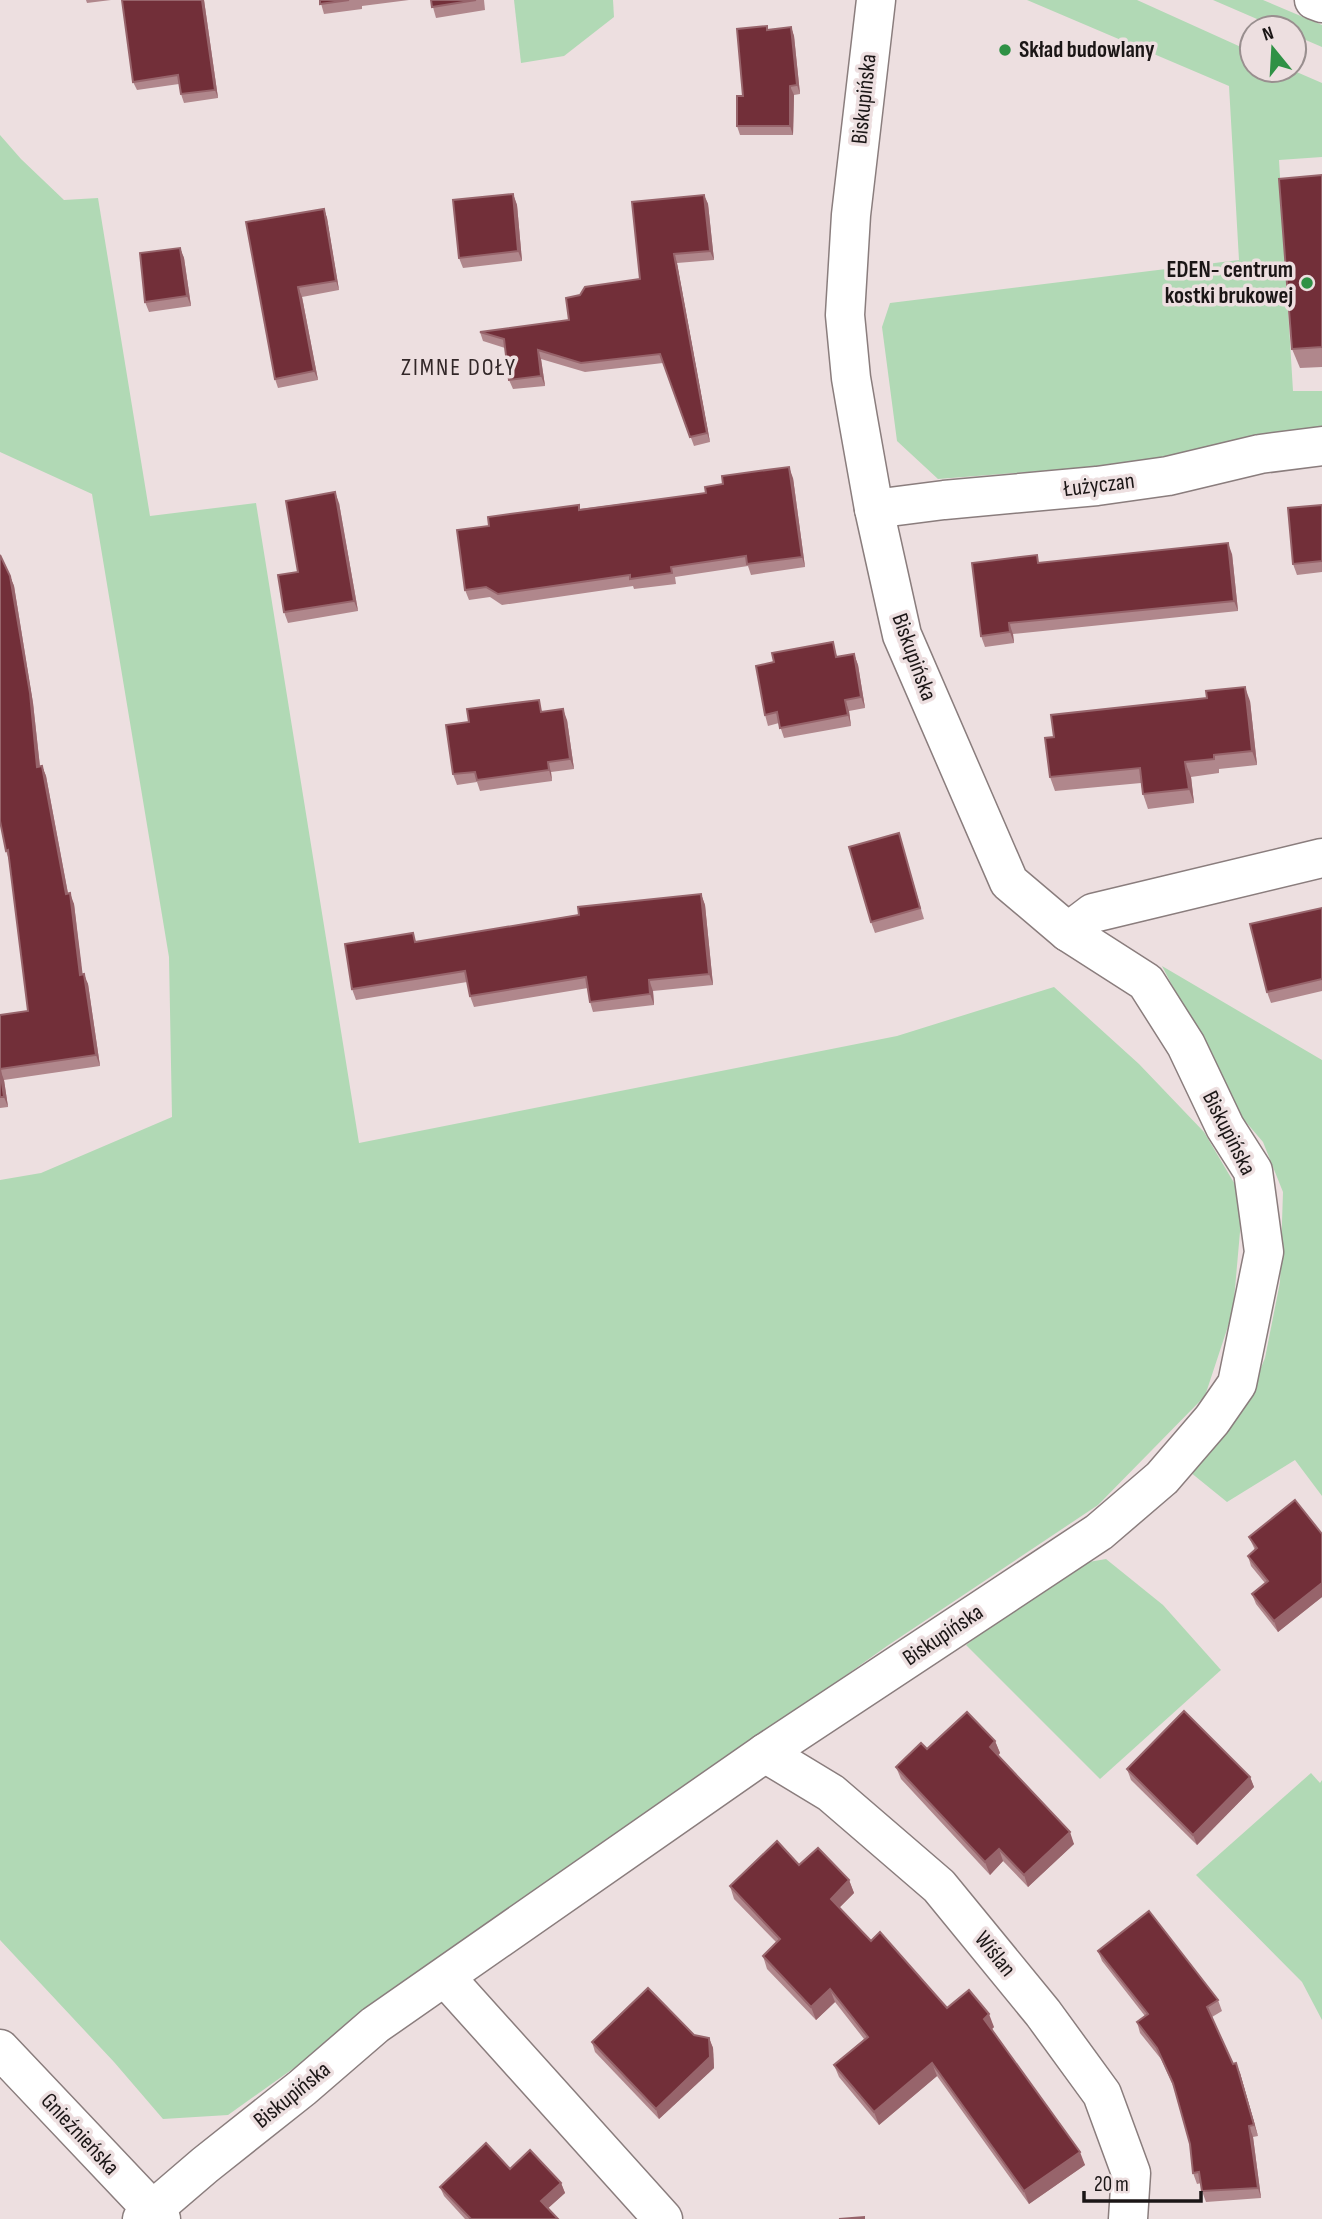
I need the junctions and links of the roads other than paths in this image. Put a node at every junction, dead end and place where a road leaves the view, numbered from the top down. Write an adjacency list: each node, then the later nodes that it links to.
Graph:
1 (876, 0): 5 (street, Biskupińska)
2 (1314, 0): 3 (street)
3 (1322, 4)
4 (1322, 446): 5 (street, Łużyczan)
5 (874, 509): 7 (street, Biskupińska)
6 (1322, 858): 7 (street)
7 (1068, 932): 8 (street, Biskupińska)
8 (765, 1753): 9 (street, Biskupińska); 13 (street, Wiślan)
9 (446, 1978): 11 (street, Biskupińska); 12 (street)
10 (0, 2049): 11 (street, Gnieźnieńska)
11 (152, 2216)
12 (663, 2219)
13 (1128, 2219)

